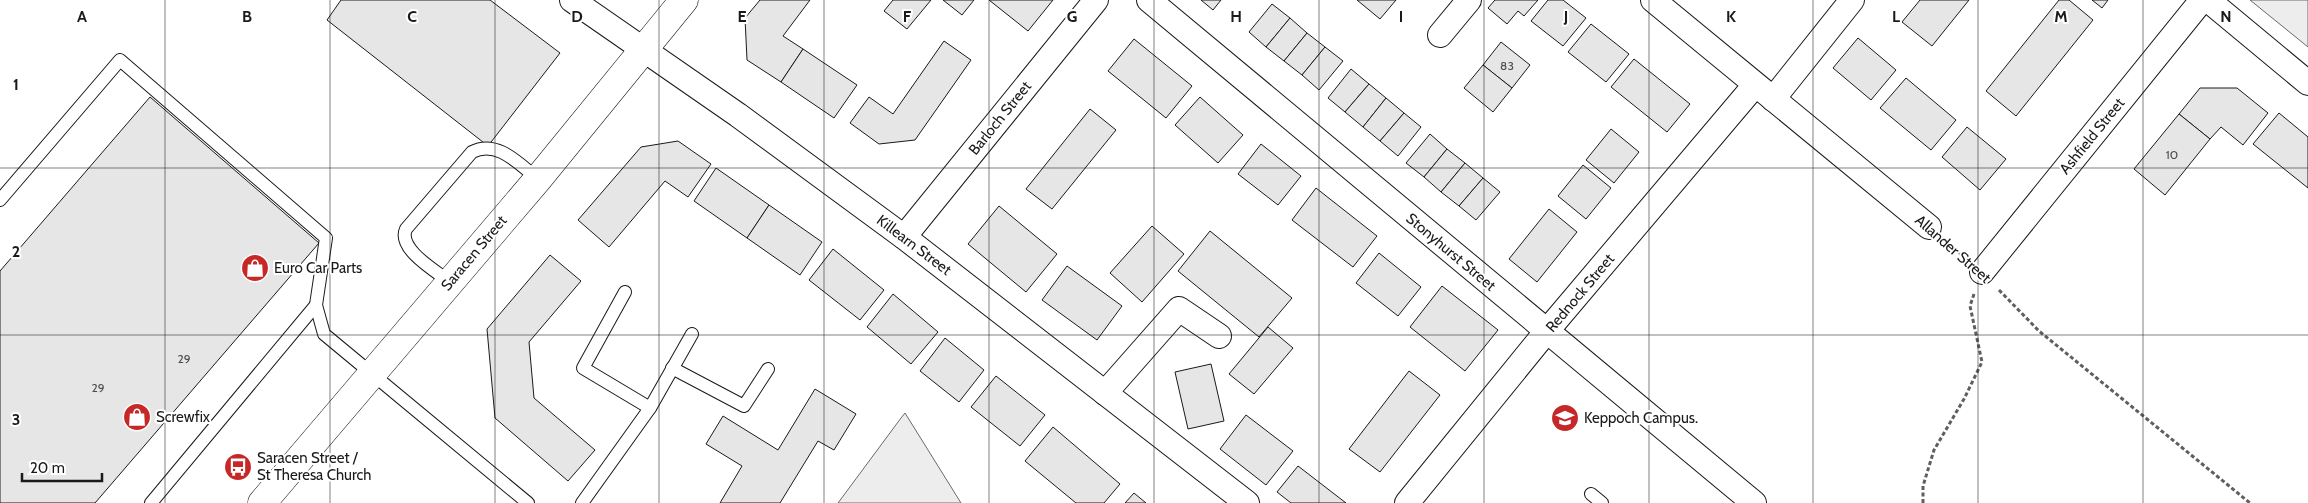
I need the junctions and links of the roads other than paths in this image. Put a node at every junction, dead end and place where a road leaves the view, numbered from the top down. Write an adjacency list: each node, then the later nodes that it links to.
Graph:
1 (572, 0): 11 (street, Killearn Street)
2 (684, 0): 11 (main road, Saracen Street)
3 (1096, 0): 17 (street, Barloch Street)
4 (1149, 0): 22 (street, Stonyhurst Street)
5 (1469, 0): 10 (street)
6 (1652, 0): 13 (street, Allander Street)
7 (1852, 0): 13 (street, Rednock Street)
8 (2202, 0): 18 (street, Ashfield Street)
9 (2208, 0): 12 (street)
10 (1440, 35)
11 (644, 50): 14 (main road, Saracen Street); 17 (street, Killearn Street)
12 (2308, 83)
13 (1764, 92): 16 (street, Allander Street); 22 (street, Rednock Street)
14 (538, 179): 19 (main road, Saracen Street); 19 (lane)
15 (0, 200): 21 (lane)
16 (1929, 227)
17 (904, 237): 28 (street, Killearn Street)
18 (1982, 272)
19 (450, 282): 27 (main road, Saracen Street)
20 (626, 292): 29 (lane)
21 (316, 305): 27 (lane); 31 (lane)
22 (1546, 332): 36 (street, Rednock Street); 38 (street, Stonyhurst Street)
23 (692, 334): 25 (lane)
24 (1219, 336): 28 (street)
25 (672, 368): 26 (lane); 29 (lane)
26 (768, 369)
27 (372, 373): 32 (main road, Saracen Street); 33 (lane)
28 (1105, 393): 35 (street, Killearn Street)
29 (650, 408): 34 (lane)
30 (1592, 494): 37 (lane)
31 (151, 503)
32 (262, 503)
33 (528, 503)
34 (582, 503)
35 (1247, 503)
36 (1407, 503)
37 (1602, 503)
38 (1754, 503)

